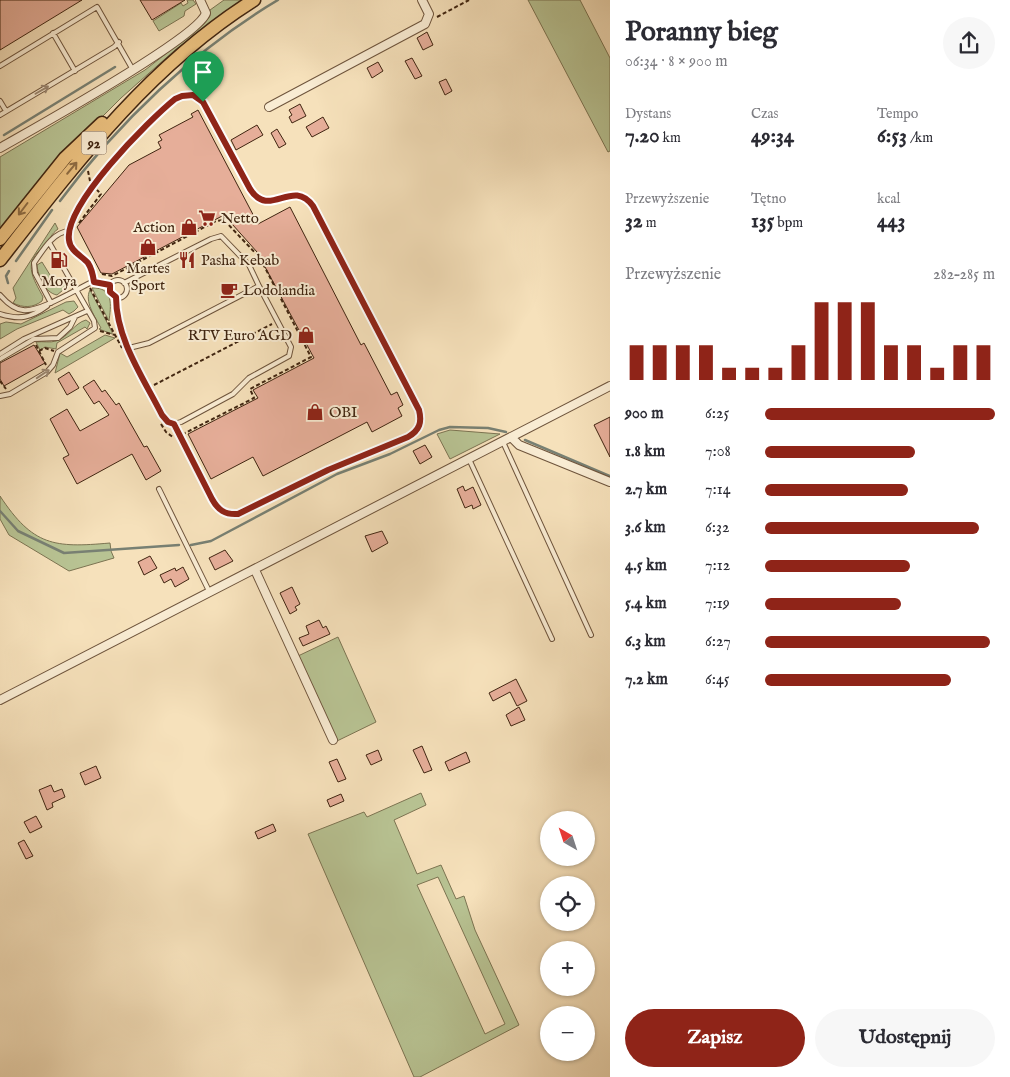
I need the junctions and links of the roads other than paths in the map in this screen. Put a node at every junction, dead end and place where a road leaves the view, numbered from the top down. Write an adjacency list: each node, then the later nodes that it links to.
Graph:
1 (200, 0): 7 (street)
2 (254, 0): 9 (main road, 92)
3 (422, 0): 11 (street)
4 (53, 33): 5 (lane); 6 (lane); 8 (lane)
5 (119, 42): 7 (lane); 8 (lane)
6 (0, 66)
7 (133, 70): 14 (street)
8 (75, 71): 12 (lane, one-way to 8)
9 (149, 82): 16 (main road, 92, one-way to 16); 18 (main road, 92, one-way to 9)
10 (0, 101): 12 (lane)
11 (269, 107)
12 (6, 111): 13 (lane)
13 (0, 115)
14 (0, 148)
15 (69, 231): 17 (lane); 19 (lane); 35 (lane)
16 (0, 240)
17 (50, 244): 23 (lane); 26 (lane)
18 (0, 260)
19 (94, 282): 21 (lane); 23 (lane)
20 (124, 283): 21 (lane); 22 (lane); 25 (lane)
21 (110, 285): 25 (lane)
22 (259, 286): 30 (lane); 35 (lane)
23 (76, 290): 26 (lane); 27 (lane)
24 (0, 295): 26 (lane)
25 (116, 297): 30 (lane)
26 (51, 303): 28 (lane)
27 (87, 311): 29 (lane); 34 (lane, one-way to 27)
28 (0, 314)
29 (75, 316): 31 (lane); 32 (lane)
30 (129, 348): 35 (lane)
31 (0, 354)
32 (0, 359)
33 (610, 386): 36 (street)
34 (0, 396)
35 (174, 424)
36 (511, 437): 37 (street); 39 (street)
37 (503, 442): 38 (street); 43 (lane)
38 (468, 459): 41 (street); 44 (lane)
39 (610, 482)
40 (159, 489): 42 (lane)
41 (254, 570): 42 (street); 46 (street)
42 (210, 593): 45 (street)
43 (591, 635)
44 (552, 640)
45 (0, 700)
46 (334, 740)

